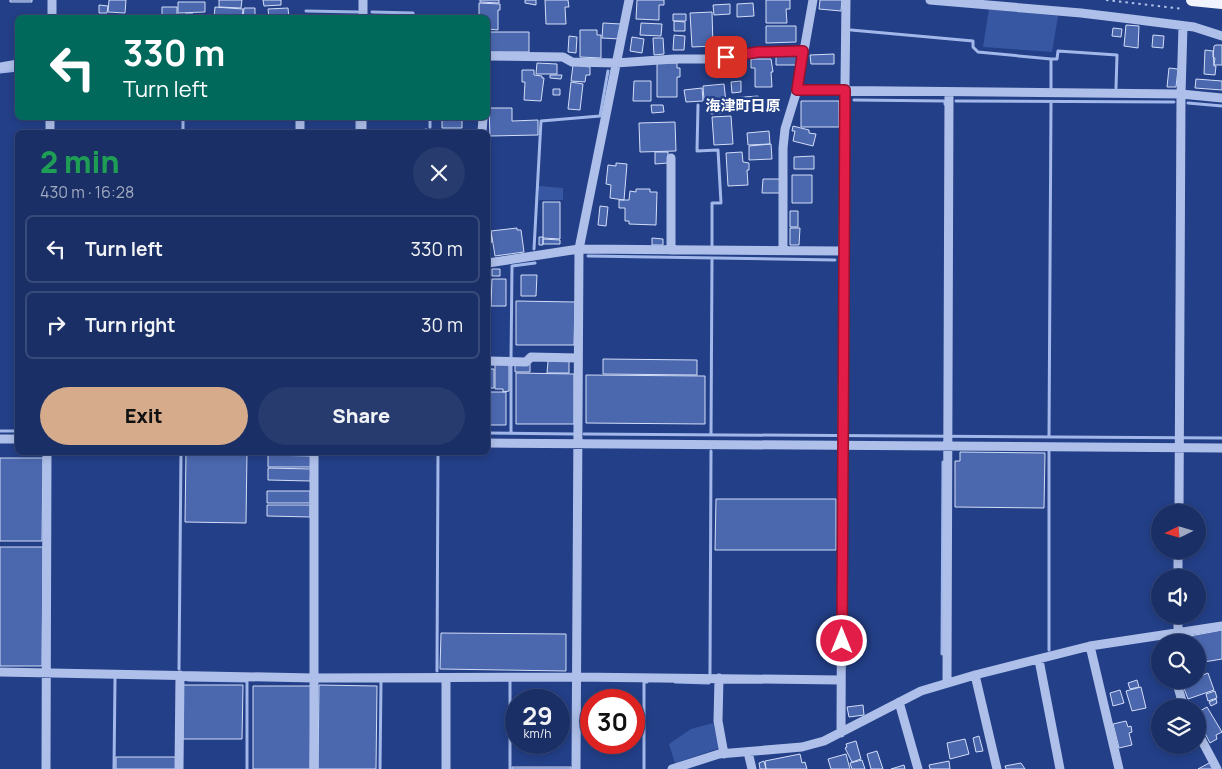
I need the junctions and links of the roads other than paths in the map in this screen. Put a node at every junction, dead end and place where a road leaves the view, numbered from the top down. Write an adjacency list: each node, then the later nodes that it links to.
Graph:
1 (52, 0): 9 (street)
2 (363, 0): 10 (street)
3 (629, 0): 16 (street)
4 (813, 0): 13 (street)
5 (846, 0): 19 (street)
6 (930, 0): 11 (street)
7 (1219, 3): 8 (main road)
8 (1188, 4)
9 (52, 15)
10 (363, 15)
11 (1183, 26): 12 (street); 21 (street)
12 (1222, 36)
13 (803, 51): 16 (street); 18 (street)
14 (490, 56): 16 (street)
15 (15, 64): 17 (street)
16 (616, 64): 24 (street)
17 (0, 67)
18 (797, 90): 19 (street); 26 (street)
19 (845, 90): 20 (street); 27 (street)
20 (949, 93): 21 (street); 36 (street)
21 (1181, 94): 22 (street); 37 (street)
22 (1222, 98)
23 (671, 158): 25 (street)
24 (579, 249): 25 (street); 28 (street); 29 (street)
25 (671, 250): 26 (street)
26 (783, 250): 27 (street)
27 (843, 251): 35 (street)
28 (490, 263)
29 (578, 358): 30 (street); 34 (street)
30 (490, 362)
31 (0, 439): 32 (street)
32 (15, 439)
33 (490, 443): 34 (street)
34 (578, 443): 35 (street); 52 (street)
35 (842, 443): 36 (street); 56 (street)
36 (948, 444): 37 (street); 57 (street)
37 (1179, 445): 38 (street); 41 (street)
38 (1222, 448)
39 (46, 455): 49 (street)
40 (314, 455): 53 (street)
41 (1179, 504)
42 (1178, 624): 44 (street)
43 (1222, 626): 44 (street)
44 (1178, 633)
45 (1151, 640): 46 (street)
46 (1090, 646): 47 (street); 73 (street)
47 (1039, 660): 51 (street); 72 (street)
48 (0, 672): 49 (street)
49 (46, 672): 50 (street); 63 (street)
50 (180, 675): 53 (street); 64 (street)
51 (975, 675): 57 (street); 71 (street)
52 (575, 677): 54 (street); 55 (street); 67 (street)
53 (314, 678): 54 (street); 65 (street)
54 (446, 678): 66 (street)
55 (719, 678): 56 (street); 62 (street)
56 (842, 680): 59 (street)
57 (947, 682): 58 (street)
58 (899, 702): 59 (street); 70 (street)
59 (841, 733): 61 (street)
60 (1206, 748): 74 (street)
61 (748, 752): 62 (street); 69 (street)
62 (724, 754): 68 (street)
63 (46, 769)
64 (179, 769)
65 (314, 769)
66 (446, 769)
67 (576, 769)
68 (672, 769)
69 (752, 769)
70 (918, 769)
71 (997, 769)
72 (1060, 769)
73 (1118, 769)
74 (1217, 769)

